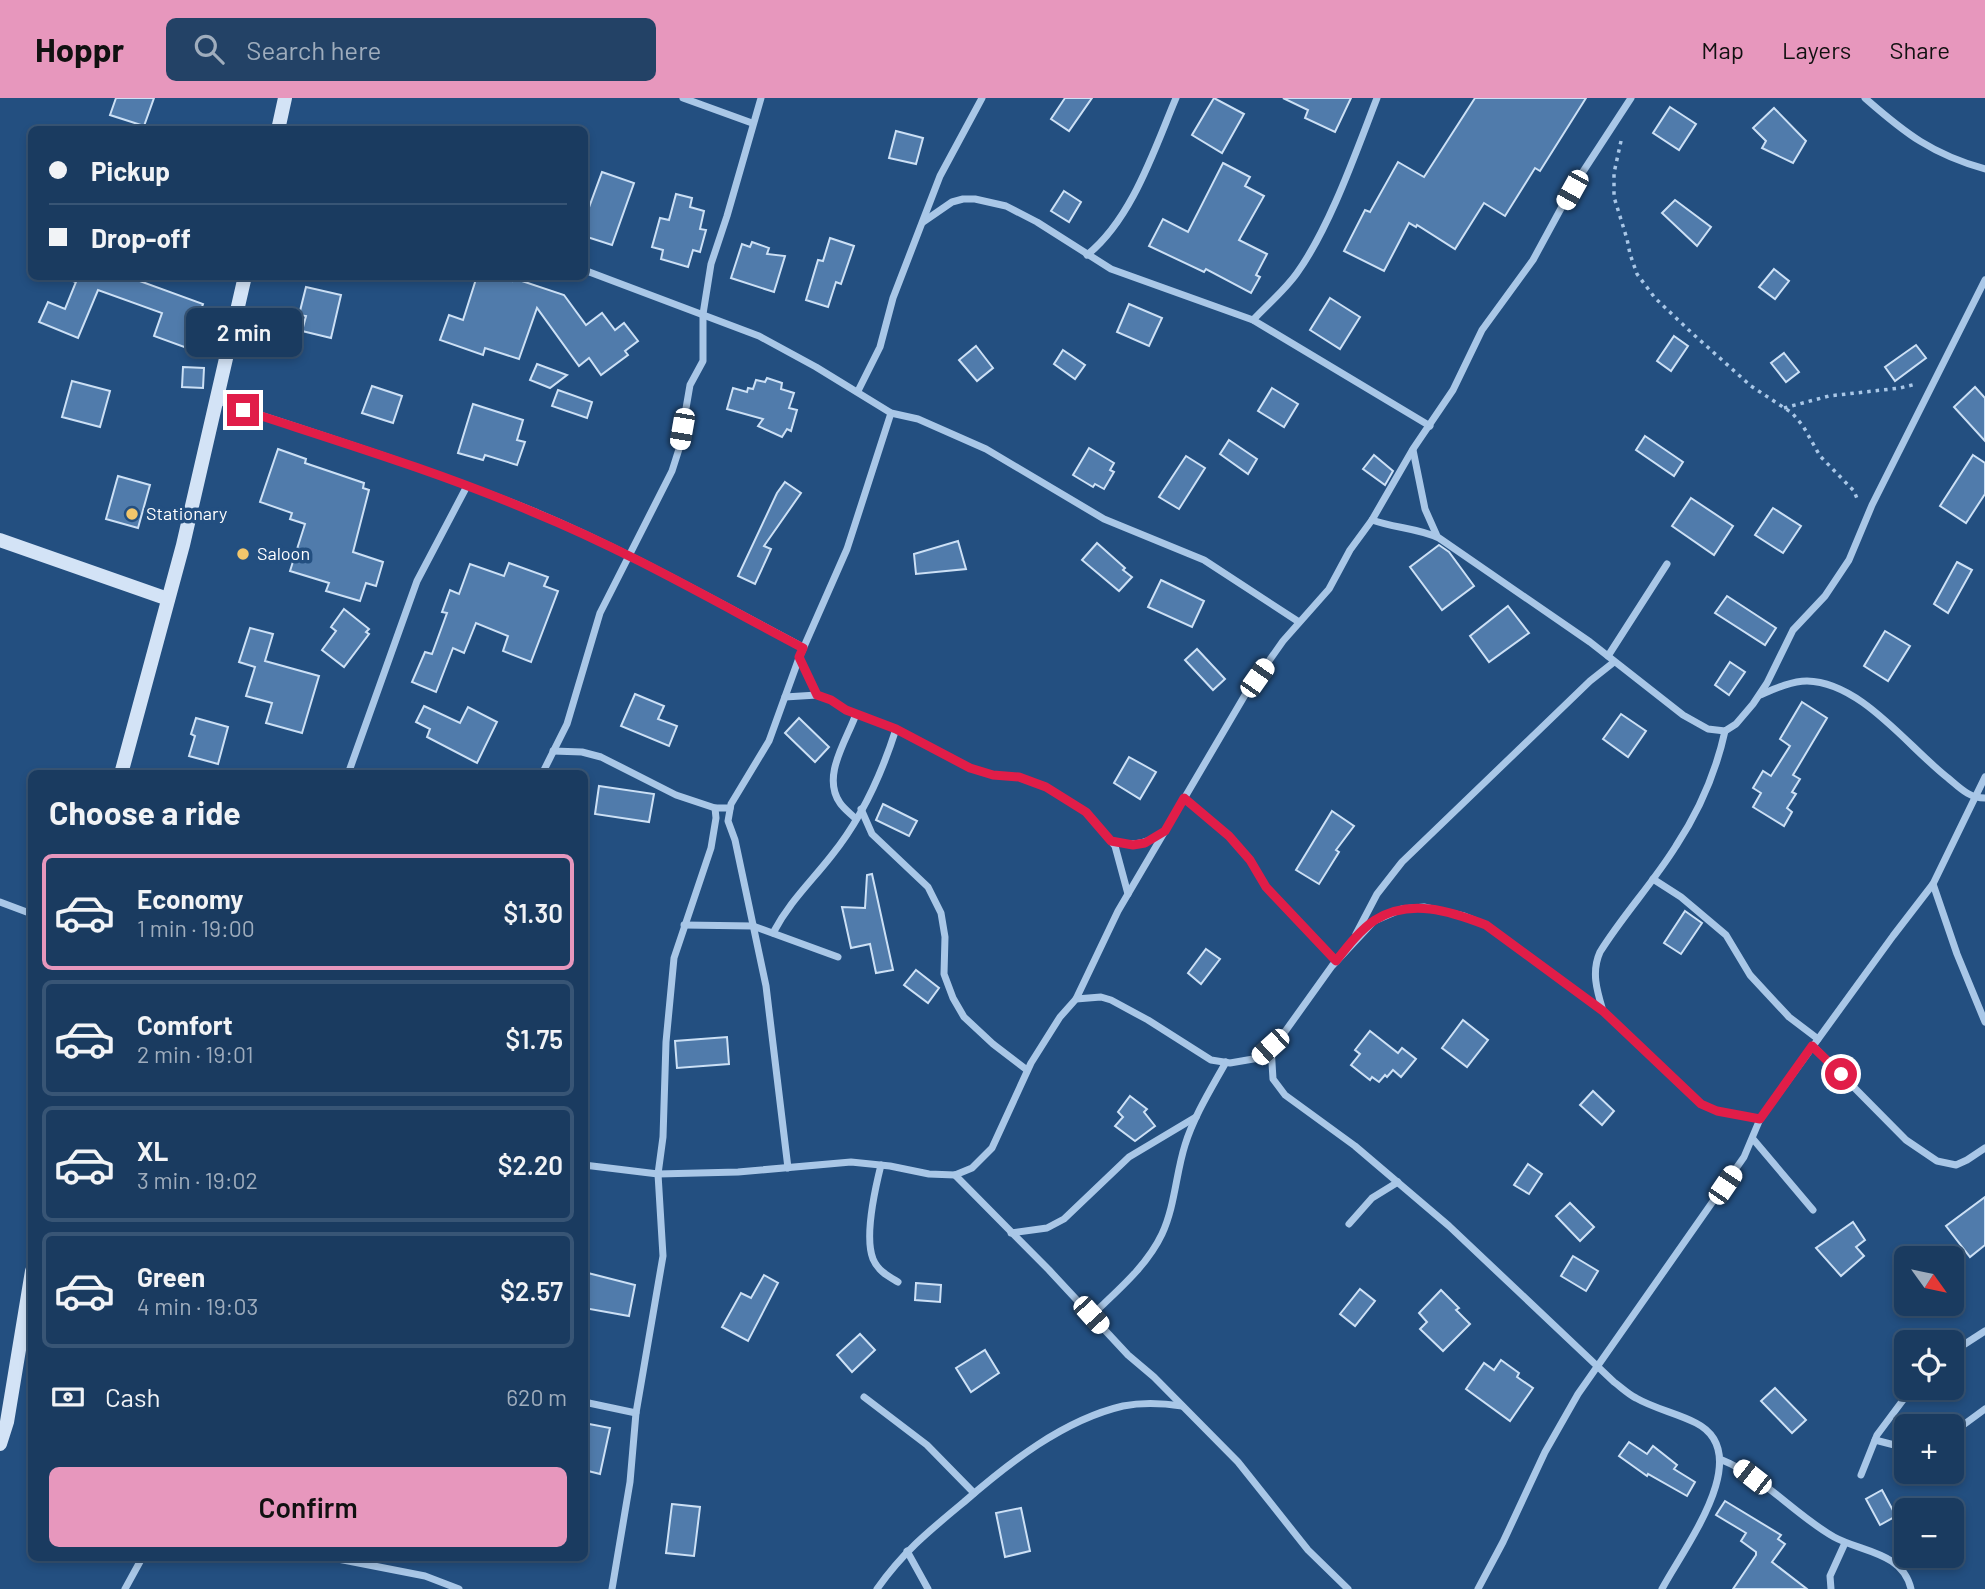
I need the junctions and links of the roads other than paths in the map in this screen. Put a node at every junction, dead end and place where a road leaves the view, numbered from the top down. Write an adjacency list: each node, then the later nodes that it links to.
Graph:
1 (285, 98): 12 (street)
2 (683, 98): 11 (street)
3 (761, 98): 11 (street)
4 (982, 98): 14 (street)
5 (1176, 98): 15 (street)
6 (1377, 98): 20 (street)
7 (1631, 98): 24 (street)
8 (1865, 98): 10 (street)
9 (1882, 98): 10 (street)
10 (1876, 108): 13 (street)
11 (752, 123): 19 (street)
12 (279, 126)
13 (1985, 169)
14 (923, 222): 15 (street); 21 (street)
15 (1087, 255): 20 (street)
16 (588, 271): 19 (street)
17 (244, 280): 22 (street)
18 (1985, 280): 38 (street)
19 (703, 314): 21 (street); 30 (street)
20 (1253, 320): 24 (street)
21 (858, 391): 23 (street)
22 (218, 401): 26 (street); 32 (street)
23 (891, 413): 33 (street); 34 (street)
24 (1430, 426): 25 (street)
25 (1413, 449): 27 (street); 28 (street)
26 (467, 486): 30 (street); 45 (street)
27 (1372, 520): 28 (street); 33 (street)
28 (1439, 538): 36 (street)
29 (0, 540): 32 (street)
30 (628, 555): 34 (street); 43 (street)
31 (1667, 565): 36 (street)
32 (168, 598): 44 (street)
33 (1299, 622): 48 (street)
34 (803, 648): 35 (street)
35 (799, 657): 37 (street); 39 (street)
36 (1611, 659): 42 (street); 65 (street)
37 (817, 695): 39 (street); 40 (street)
38 (1759, 695): 42 (street); 49 (street)
39 (785, 697): 52 (street)
40 (856, 714): 41 (street); 54 (street)
41 (896, 729): 53 (street); 56 (street)
42 (1725, 731): 57 (street)
43 (553, 751): 46 (street); 51 (street)
44 (122, 770)
45 (349, 770)
46 (544, 770)
47 (1985, 777): 49 (street)
48 (1184, 798): 55 (street); 67 (street)
49 (1973, 798): 50 (street); 58 (street)
50 (1985, 798)
51 (715, 808): 52 (street); 62 (street)
52 (730, 808): 63 (street)
53 (861, 809): 54 (street); 75 (street)
54 (856, 819): 64 (street)
55 (1165, 831): 56 (street); 59 (street)
56 (1111, 841): 59 (street)
57 (1653, 879): 69 (street); 71 (street)
58 (1933, 884): 70 (street); 71 (street)
59 (1129, 894): 68 (street)
60 (0, 902): 61 (street)
61 (28, 912)
62 (684, 925): 63 (street); 83 (street)
63 (753, 926): 64 (street); 82 (street)
64 (774, 933): 66 (street)
65 (1352, 942): 67 (street); 69 (street)
66 (838, 957)
67 (1336, 961): 73 (street)
68 (1076, 999): 74 (street); 75 (street)
69 (1603, 1011): 77 (street)
70 (1985, 1022)
71 (1818, 1039): 72 (street)
72 (1812, 1046): 77 (street); 79 (street)
73 (1270, 1047): 74 (street); 85 (street)
74 (1226, 1062): 76 (street)
75 (1027, 1070): 84 (street)
76 (1197, 1116): 88 (street); 91 (street)
77 (1760, 1119): 78 (street)
78 (1753, 1139): 86 (street); 94 (street)
79 (1985, 1148)
80 (588, 1165): 83 (street)
81 (881, 1165): 82 (street); 84 (street); 89 (street)
82 (788, 1168): 83 (street)
83 (658, 1174): 100 (street)
84 (955, 1175): 88 (street)
85 (1398, 1182): 87 (street); 94 (street)
86 (1813, 1210)
87 (1349, 1224)
88 (1012, 1233): 91 (street)
89 (898, 1282)
90 (28, 1295): 103 (street)
91 (1091, 1315): 98 (street)
92 (1985, 1331): 93 (street)
93 (1964, 1345)
94 (1597, 1364): 105 (street); 118 (street)
95 (864, 1397): 107 (street)
96 (1902, 1400): 102 (street)
97 (588, 1403): 100 (street)
98 (1183, 1406): 107 (street); 117 (street)
99 (1985, 1409): 101 (street)
100 (636, 1413): 114 (street)
101 (1964, 1424)
102 (1875, 1440): 104 (street); 106 (street)
103 (0, 1444)
104 (1894, 1445)
105 (1722, 1460): 108 (street); 119 (street)
106 (1861, 1475)
107 (974, 1493): 109 (street)
108 (1845, 1542): 120 (street); 121 (street)
109 (907, 1551): 115 (street); 116 (street)
110 (140, 1561): 112 (street)
111 (348, 1561): 113 (street)
112 (125, 1589)
113 (459, 1589)
114 (612, 1589)
115 (877, 1589)
116 (928, 1589)
117 (1348, 1589)
118 (1478, 1589)
119 (1662, 1589)
120 (1831, 1589)
121 (1911, 1589)

